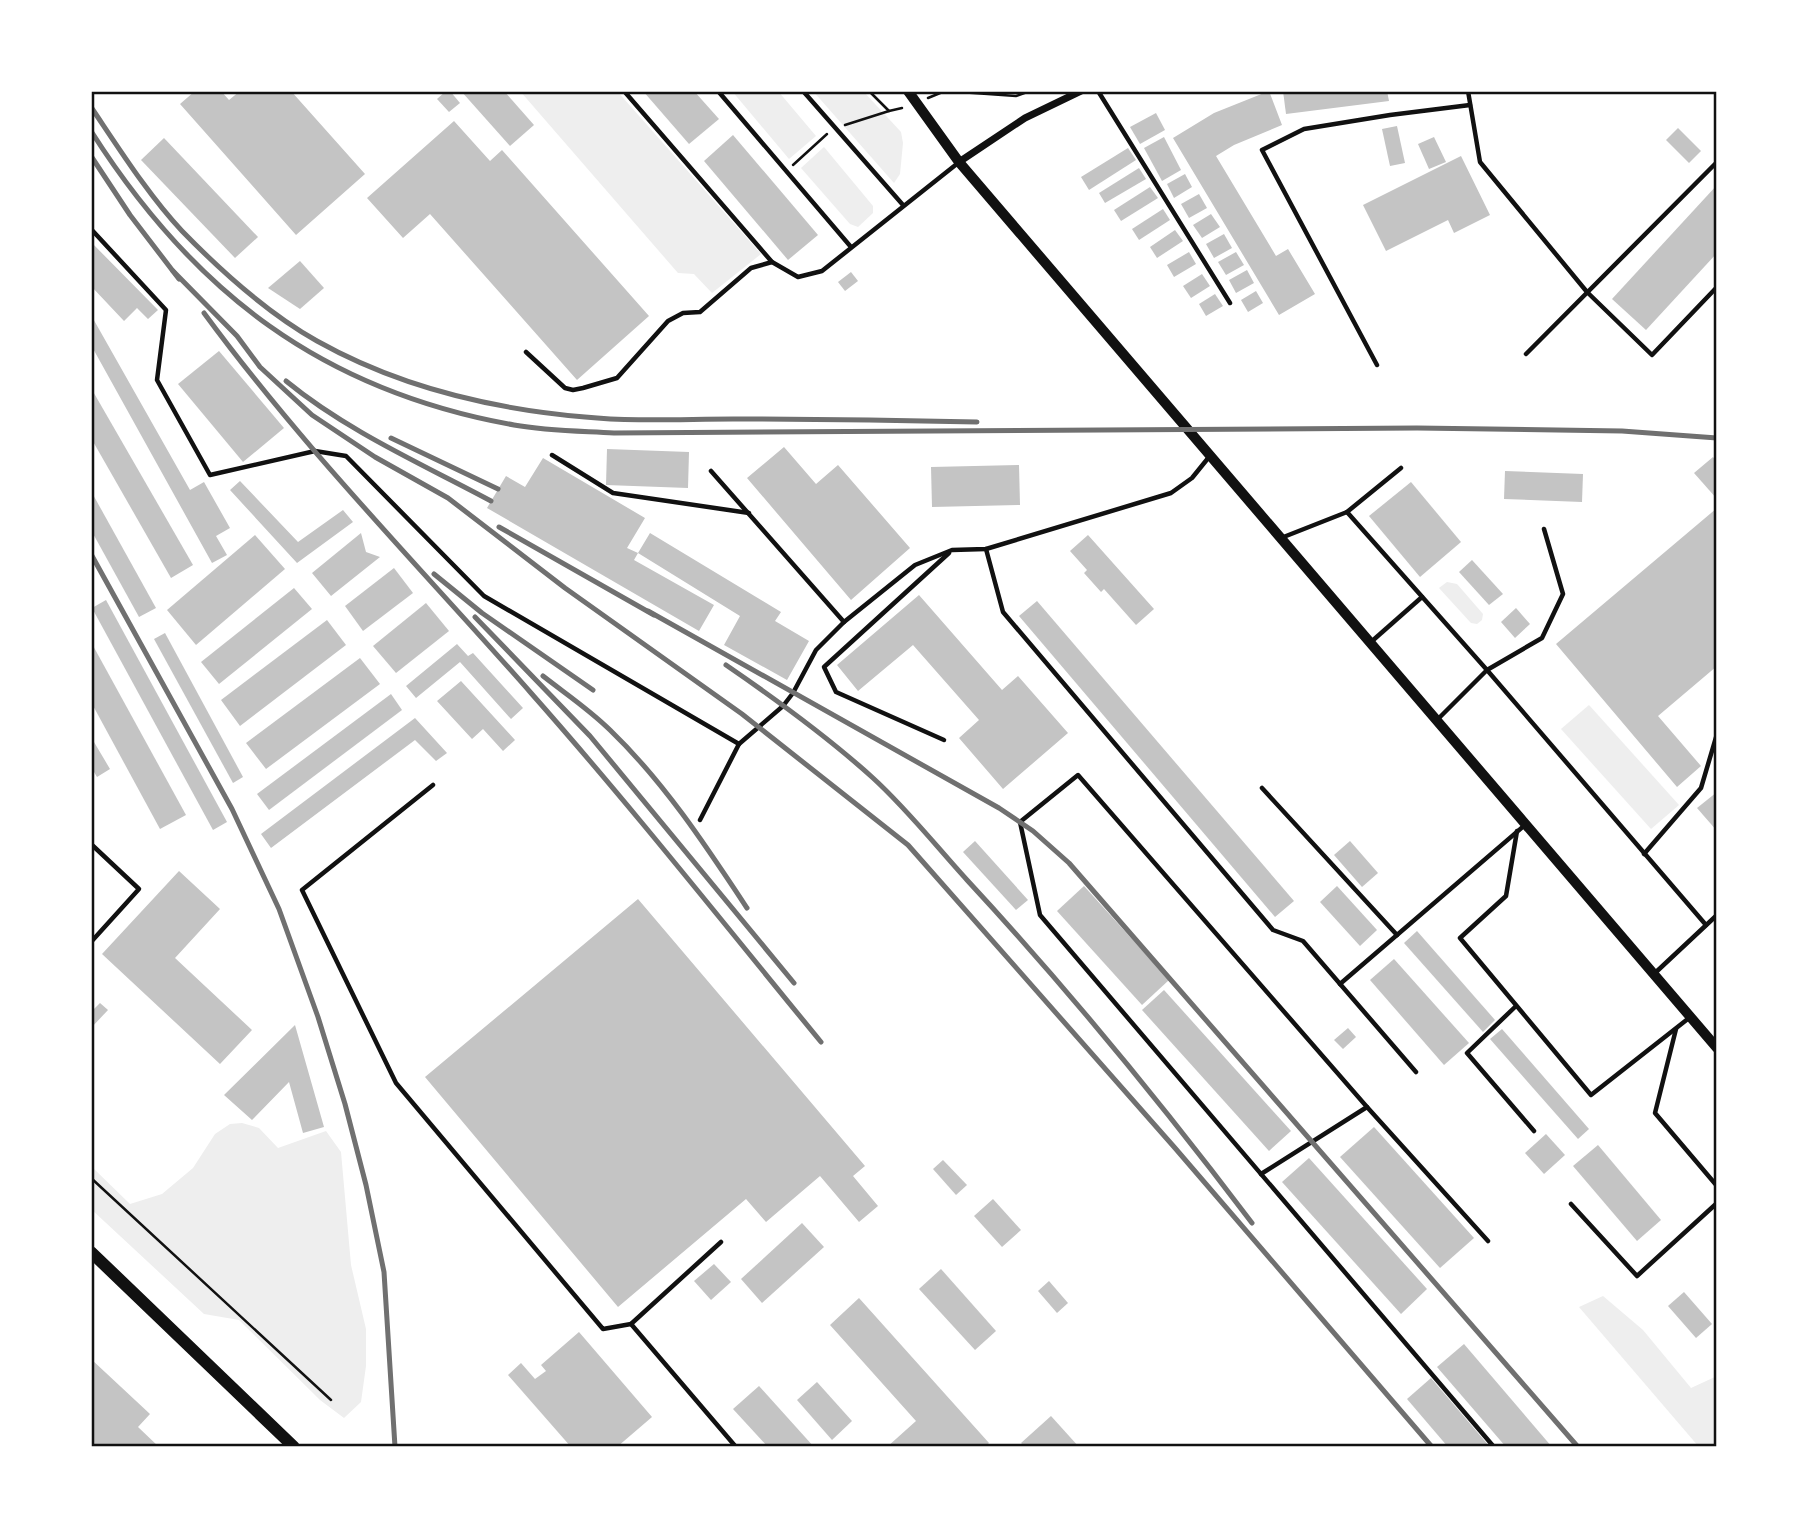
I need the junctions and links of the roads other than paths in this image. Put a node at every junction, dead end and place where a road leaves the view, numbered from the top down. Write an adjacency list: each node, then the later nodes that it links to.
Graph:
1 (624, 91): 14 (lane)
2 (718, 91): 13 (lane)
3 (803, 91): 11 (lane)
4 (1081, 91): 9 (street)
5 (1098, 91): 17 (lane)
6 (1468, 91): 8 (lane)
7 (910, 95): 9 (main road)
8 (1470, 105): 16 (lane); 20 (lane)
9 (959, 162): 11 (lane); 22 (main road)
10 (1717, 162): 16 (lane)
11 (904, 205): 13 (lane)
12 (91, 229): 38 (lane)
13 (851, 247): 14 (lane)
14 (772, 262): 18 (lane)
15 (1717, 287): 16 (lane)
16 (1587, 292): 19 (lane)
17 (1230, 303)
18 (526, 352)
19 (1526, 354)
20 (1377, 365)
21 (552, 455): 26 (lane)
22 (1210, 456): 28 (main road); 29 (lane)
23 (1401, 468): 25 (lane)
24 (711, 471): 26 (lane)
25 (1348, 512): 28 (lane); 31 (lane)
26 (749, 513): 32 (lane)
27 (1544, 528): 34 (lane)
28 (1281, 538): 33 (main road)
29 (986, 549): 30 (lane); 50 (lane)
30 (952, 550): 32 (lane); 37 (lane)
31 (1422, 597): 33 (lane); 34 (lane)
32 (844, 622): 38 (lane)
33 (1371, 642): 35 (main road)
34 (1487, 670): 35 (lane); 44 (lane)
35 (1437, 721): 42 (main road)
36 (1717, 734): 44 (lane)
37 (944, 740)
38 (739, 744): 41 (lane)
39 (433, 785): 65 (lane)
40 (1262, 788): 47 (lane)
41 (700, 820)
42 (1521, 828): 47 (lane); 49 (main road); 51 (lane)
43 (91, 844): 48 (lane)
44 (1644, 855): 46 (lane)
45 (1717, 915): 46 (lane)
46 (1706, 925): 49 (lane)
47 (1397, 935): 50 (lane)
48 (91, 942)
49 (1654, 974): 52 (main road)
50 (1340, 984): 55 (lane)
51 (1516, 1006): 53 (lane); 57 (lane)
52 (1690, 1017): 53 (lane); 54 (main road)
53 (1676, 1028): 59 (lane)
54 (1717, 1048)
55 (1416, 1072)
56 (1367, 1107): 58 (lane); 58 (lane); 62 (lane)
57 (1534, 1131)
58 (1261, 1174): 68 (lane)
59 (1717, 1186)
60 (1717, 1203): 61 (lane)
61 (1571, 1204)
62 (1488, 1241)
63 (721, 1242): 65 (lane)
64 (91, 1252): 66 (main road)
65 (631, 1324): 67 (lane)
66 (294, 1447)
67 (736, 1447)
68 (1494, 1447)

